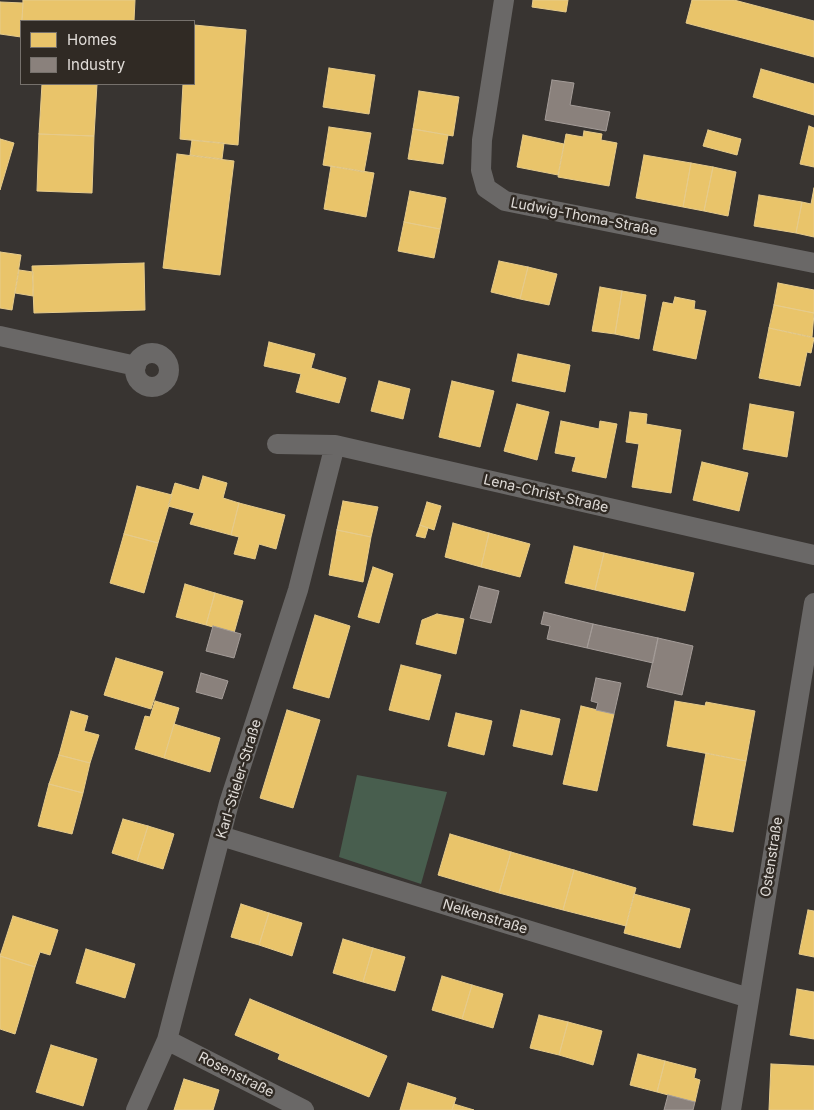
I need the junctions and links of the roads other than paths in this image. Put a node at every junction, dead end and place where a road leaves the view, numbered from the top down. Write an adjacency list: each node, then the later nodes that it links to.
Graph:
1 (504, 0): 2 (street, Ludwig-Thoma-Straße)
2 (814, 263)
3 (0, 336): 4 (street)
4 (136, 366)
5 (277, 444): 6 (street, Lena-Christ-Straße)
6 (335, 445): 7 (street, Lena-Christ-Straße); 9 (street, Karl-Stieler-Straße)
7 (814, 555)
8 (813, 614): 10 (street, Ostenstraße)
9 (221, 836): 10 (street, Nelkenstraße); 11 (street, Karl-Stieler-Straße)
10 (749, 998): 14 (street, Ostenstraße)
11 (167, 1040): 12 (street, Karl-Stieler-Straße); 13 (street, Rosenstraße)
12 (136, 1110)
13 (304, 1110)
14 (731, 1110)

